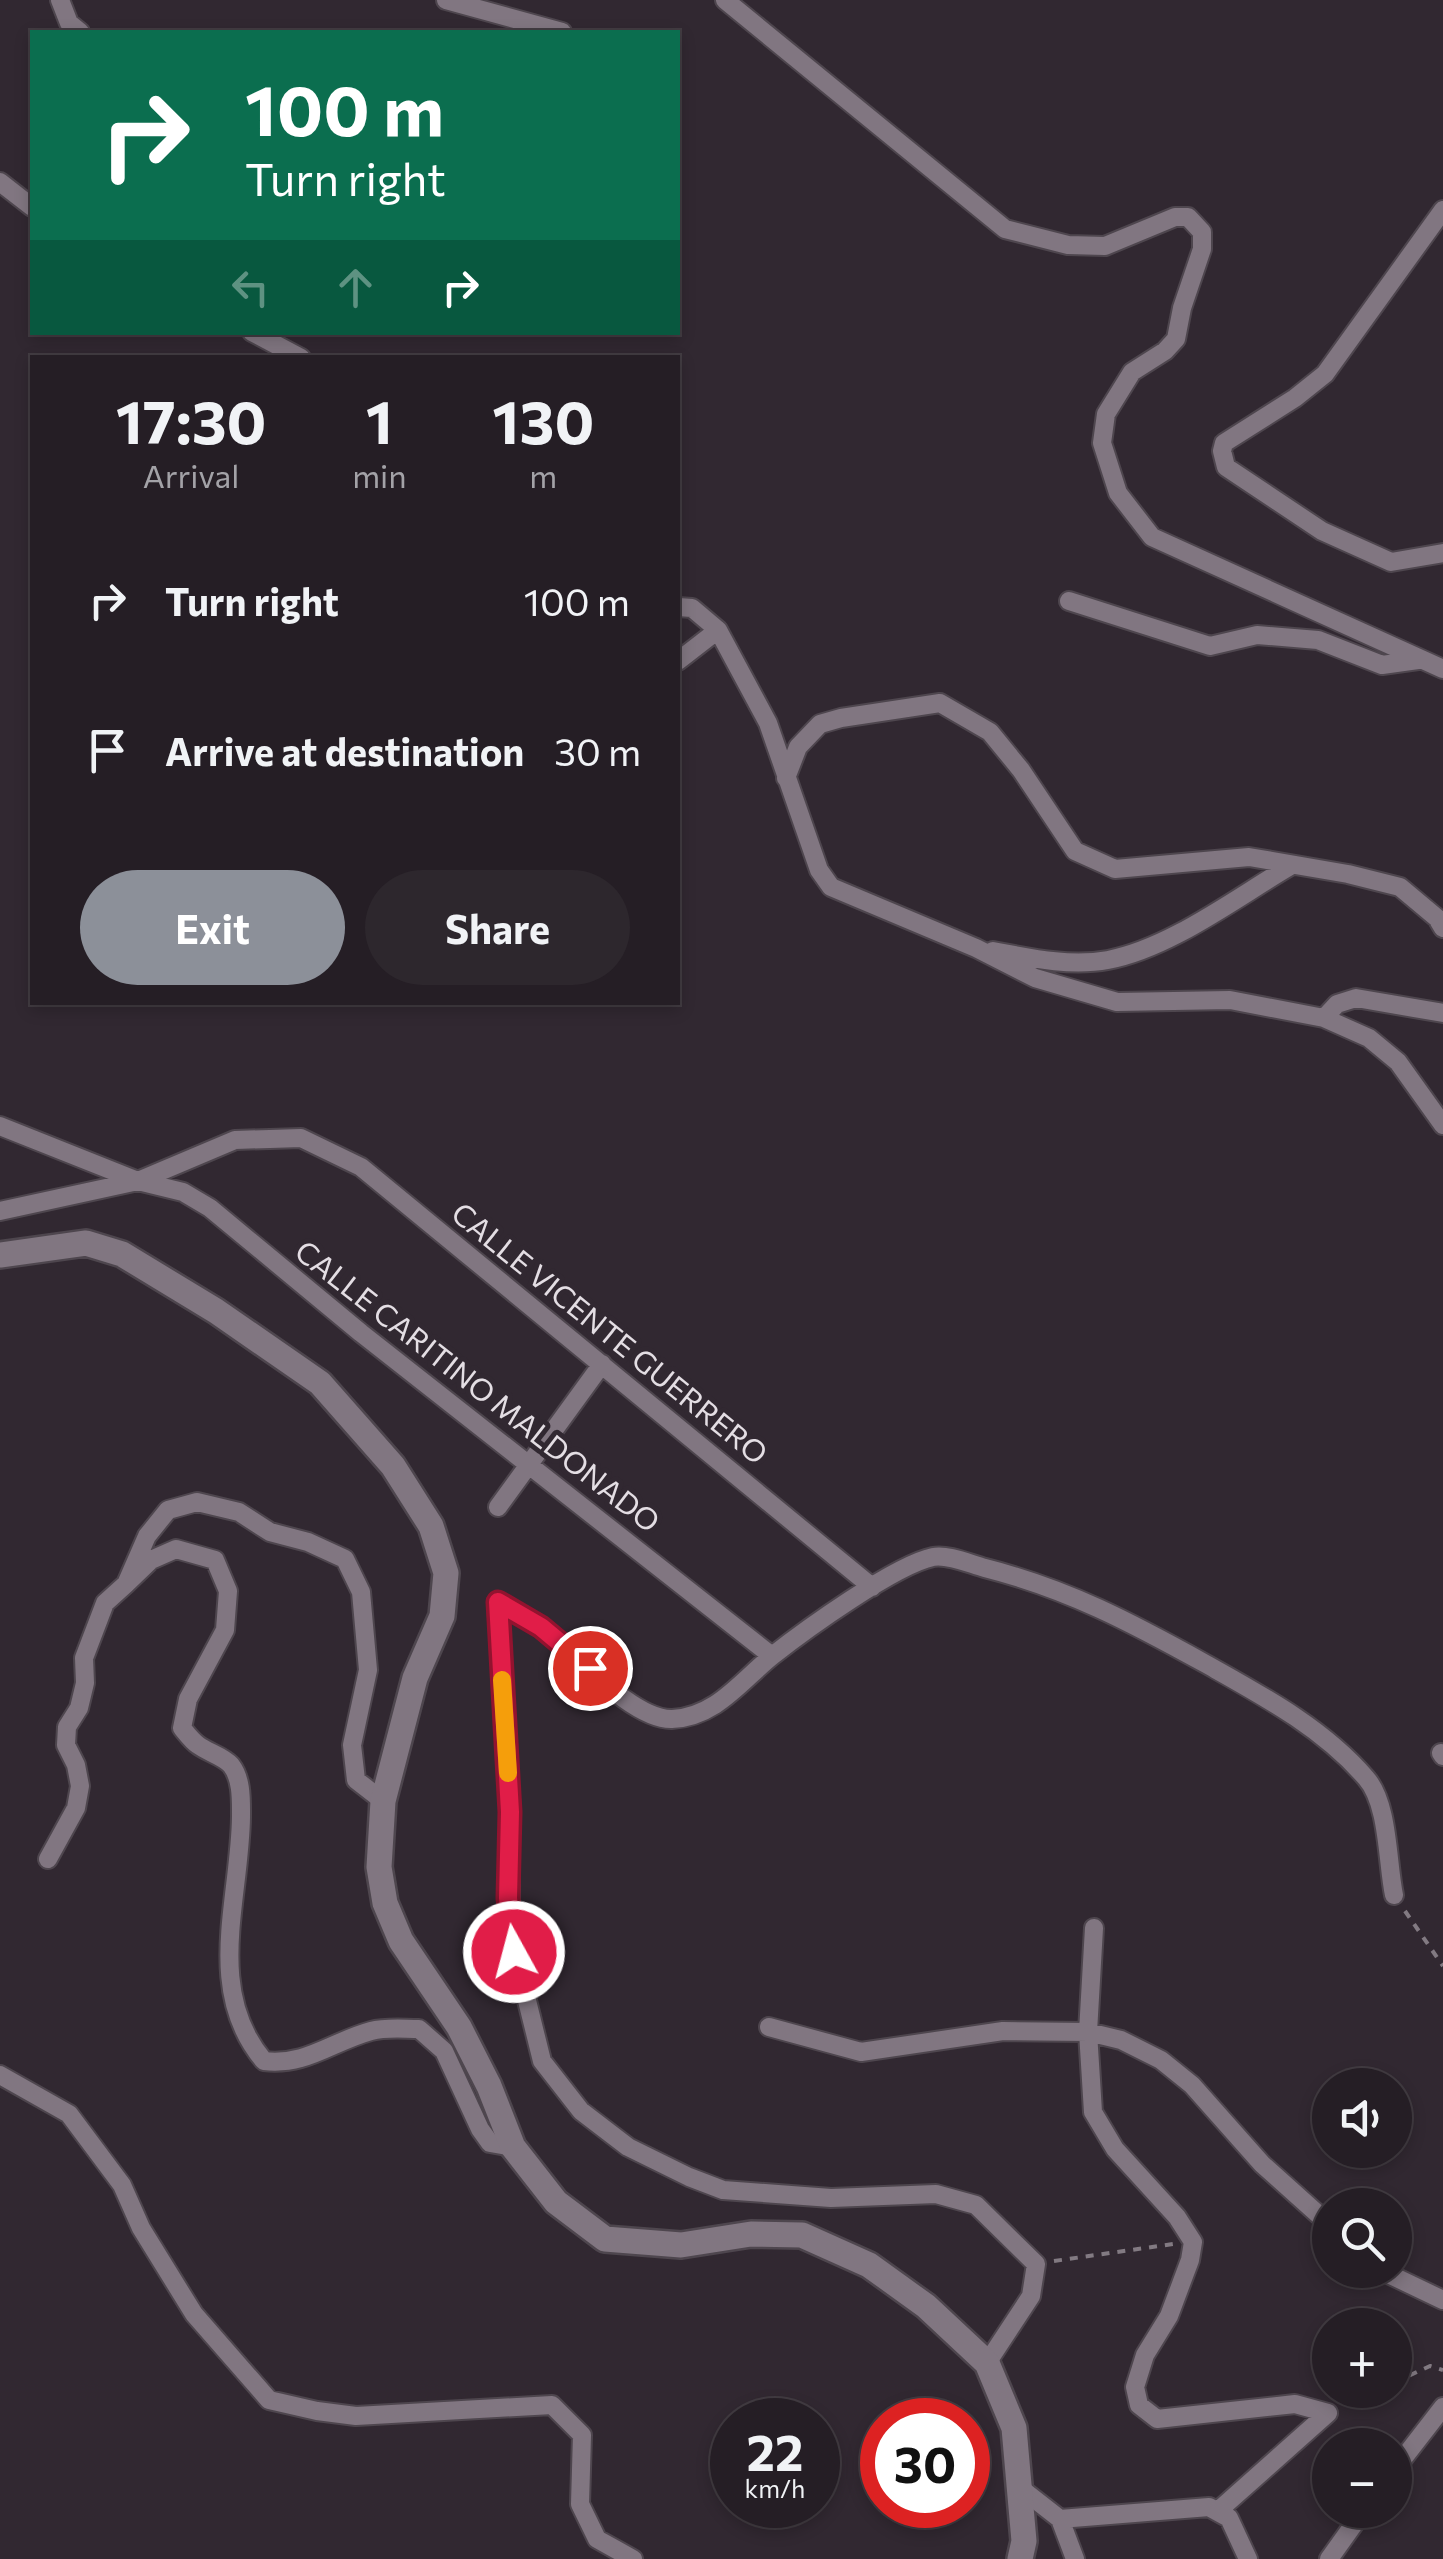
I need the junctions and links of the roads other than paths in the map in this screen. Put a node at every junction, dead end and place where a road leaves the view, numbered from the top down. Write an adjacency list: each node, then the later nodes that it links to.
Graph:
1 (60, 0): 4 (street)
2 (446, 0): 5 (street)
3 (725, 0): 16 (street)
4 (78, 30)
5 (555, 30)
6 (0, 182): 7 (street)
7 (30, 205)
8 (1443, 210): 11 (street)
9 (258, 335): 10 (street)
10 (295, 355)
11 (1443, 554)
12 (1070, 600): 16 (street)
13 (680, 607): 14 (street)
14 (718, 630): 15 (street); 18 (street)
15 (680, 658)
16 (1418, 660): 17 (street)
17 (1443, 669)
18 (786, 778): 19 (street); 21 (street)
19 (1292, 865): 20 (street); 21 (street)
20 (1443, 928)
21 (976, 948): 23 (street)
22 (1443, 1014): 23 (street)
23 (1324, 1018): 24 (street)
24 (1443, 1125)
25 (0, 1126): 26 (street, CALLE CARITINO MALDONADO)
26 (138, 1180): 27 (street); 29 (street, CALLE VICENTE GUERRERO); 30 (street, CALLE CARITINO MALDONADO)
27 (0, 1211)
28 (0, 1255): 35 (main road)
29 (602, 1364): 30 (street); 33 (street, CALLE VICENTE GUERRERO)
30 (528, 1462): 31 (street); 34 (street, CALLE CARITINO MALDONADO)
31 (498, 1507)
32 (126, 1584): 35 (street); 36 (street); 42 (street)
33 (872, 1587): 34 (street); 37 (street)
34 (772, 1656): 46 (street)
35 (383, 1800): 42 (main road)
36 (48, 1859)
37 (1394, 1895)
38 (1094, 1928): 40 (street)
39 (769, 2027): 40 (street)
40 (1088, 2032): 43 (street); 50 (street)
41 (0, 2074): 53 (street)
42 (513, 2147): 46 (main road)
43 (1312, 2209)
44 (1412, 2285): 45 (street)
45 (1443, 2300)
46 (986, 2363): 49 (main road)
47 (1443, 2407): 48 (street)
48 (1412, 2448)
49 (1019, 2487): 51 (street); 54 (main road)
50 (1219, 2510): 51 (street); 56 (street)
51 (1060, 2519): 55 (street)
52 (1352, 2528): 57 (street)
53 (633, 2559)
54 (1020, 2559)
55 (1075, 2559)
56 (1248, 2559)
57 (1330, 2559)

